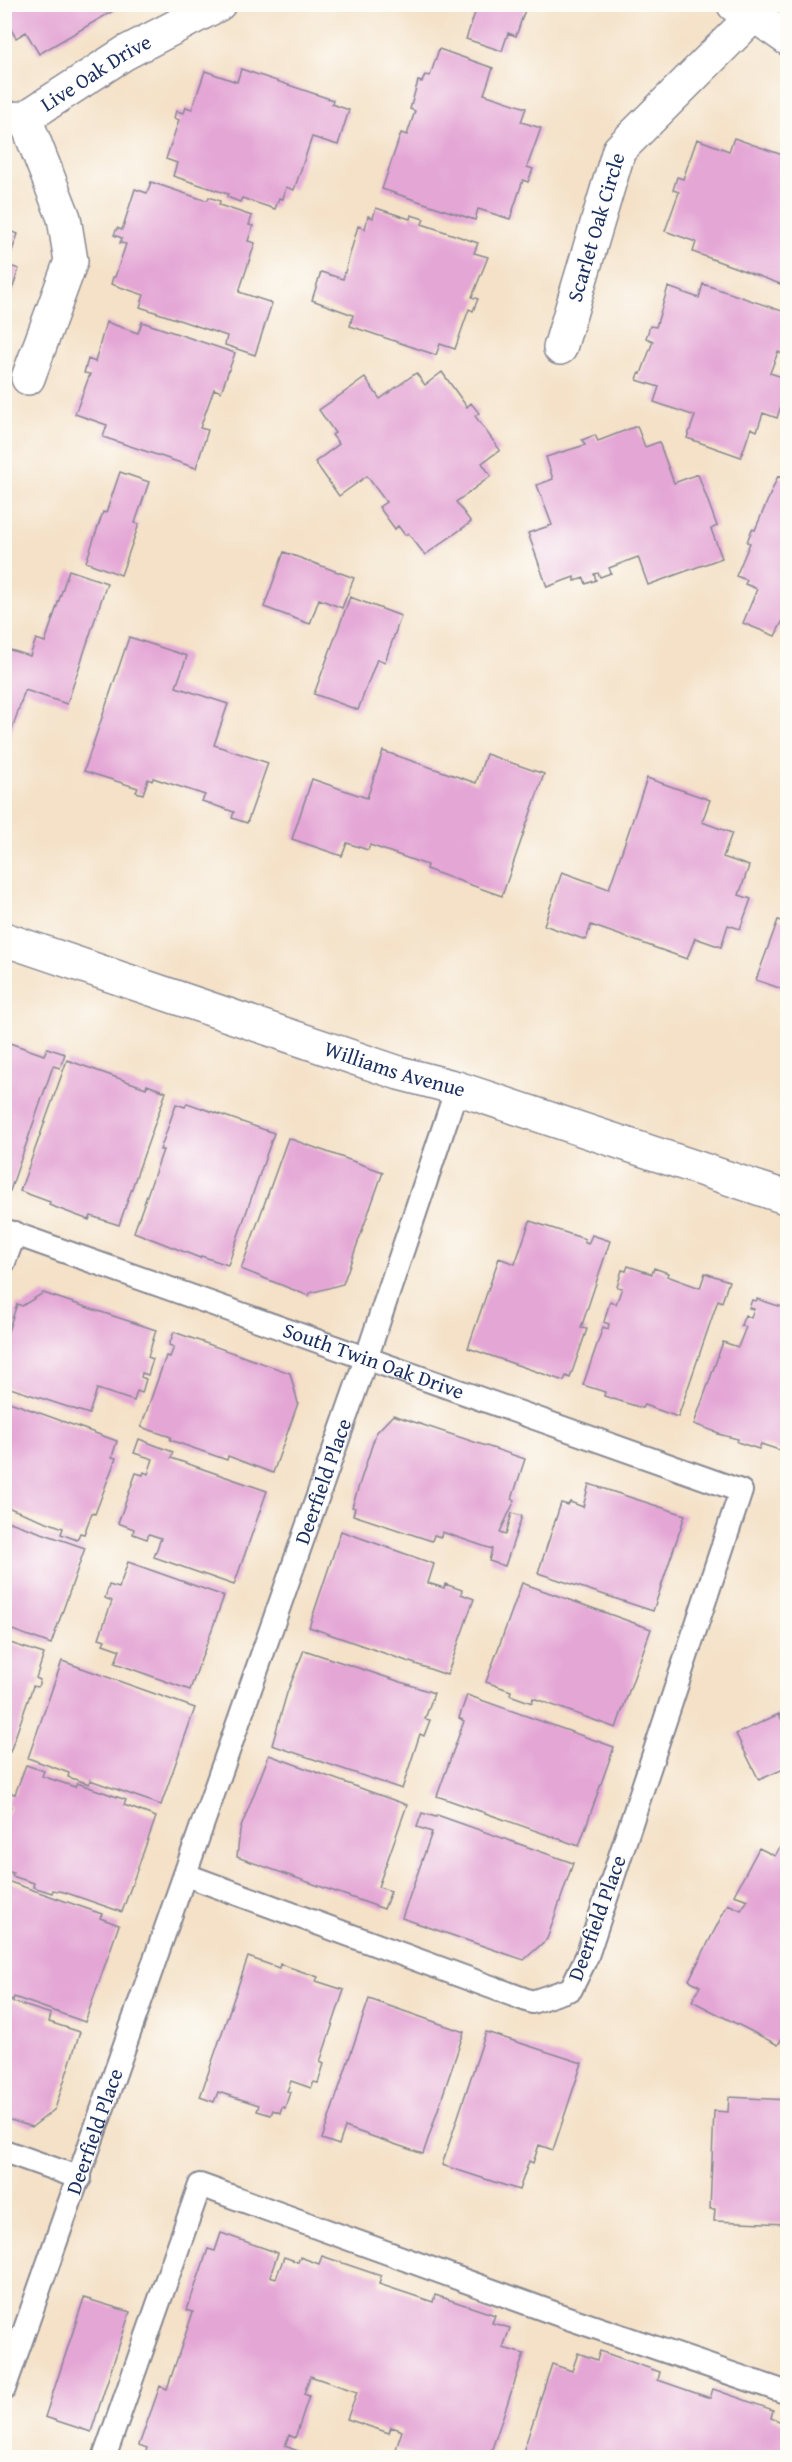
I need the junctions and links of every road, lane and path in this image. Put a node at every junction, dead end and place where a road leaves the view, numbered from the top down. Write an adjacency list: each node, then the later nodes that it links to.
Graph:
1 (219, 4): 4 (street, Live Oak Drive)
2 (743, 10): 3 (street); 5 (street, Scarlet Oak Circle)
3 (788, 39)
4 (15, 119): 6 (street)
5 (560, 348)
6 (28, 378)
7 (4, 939): 8 (street, Williams Avenue)
8 (457, 1088): 9 (street, Williams Avenue); 12 (lane, Deerfield Place)
9 (788, 1198)
10 (10, 1231): 11 (lane); 12 (lane, South Twin Oak Drive)
11 (4, 1262)
12 (366, 1359): 13 (lane, South Twin Oak Drive); 14 (lane, Deerfield Place)
13 (741, 1491): 14 (lane, Deerfield Place)
14 (186, 1875): 16 (lane, Deerfield Place)
15 (4, 2151): 16 (lane)
16 (80, 2178): 17 (lane, Deerfield Place)
17 (4, 2389)
18 (788, 2393): 19 (lane)
19 (104, 2457)

